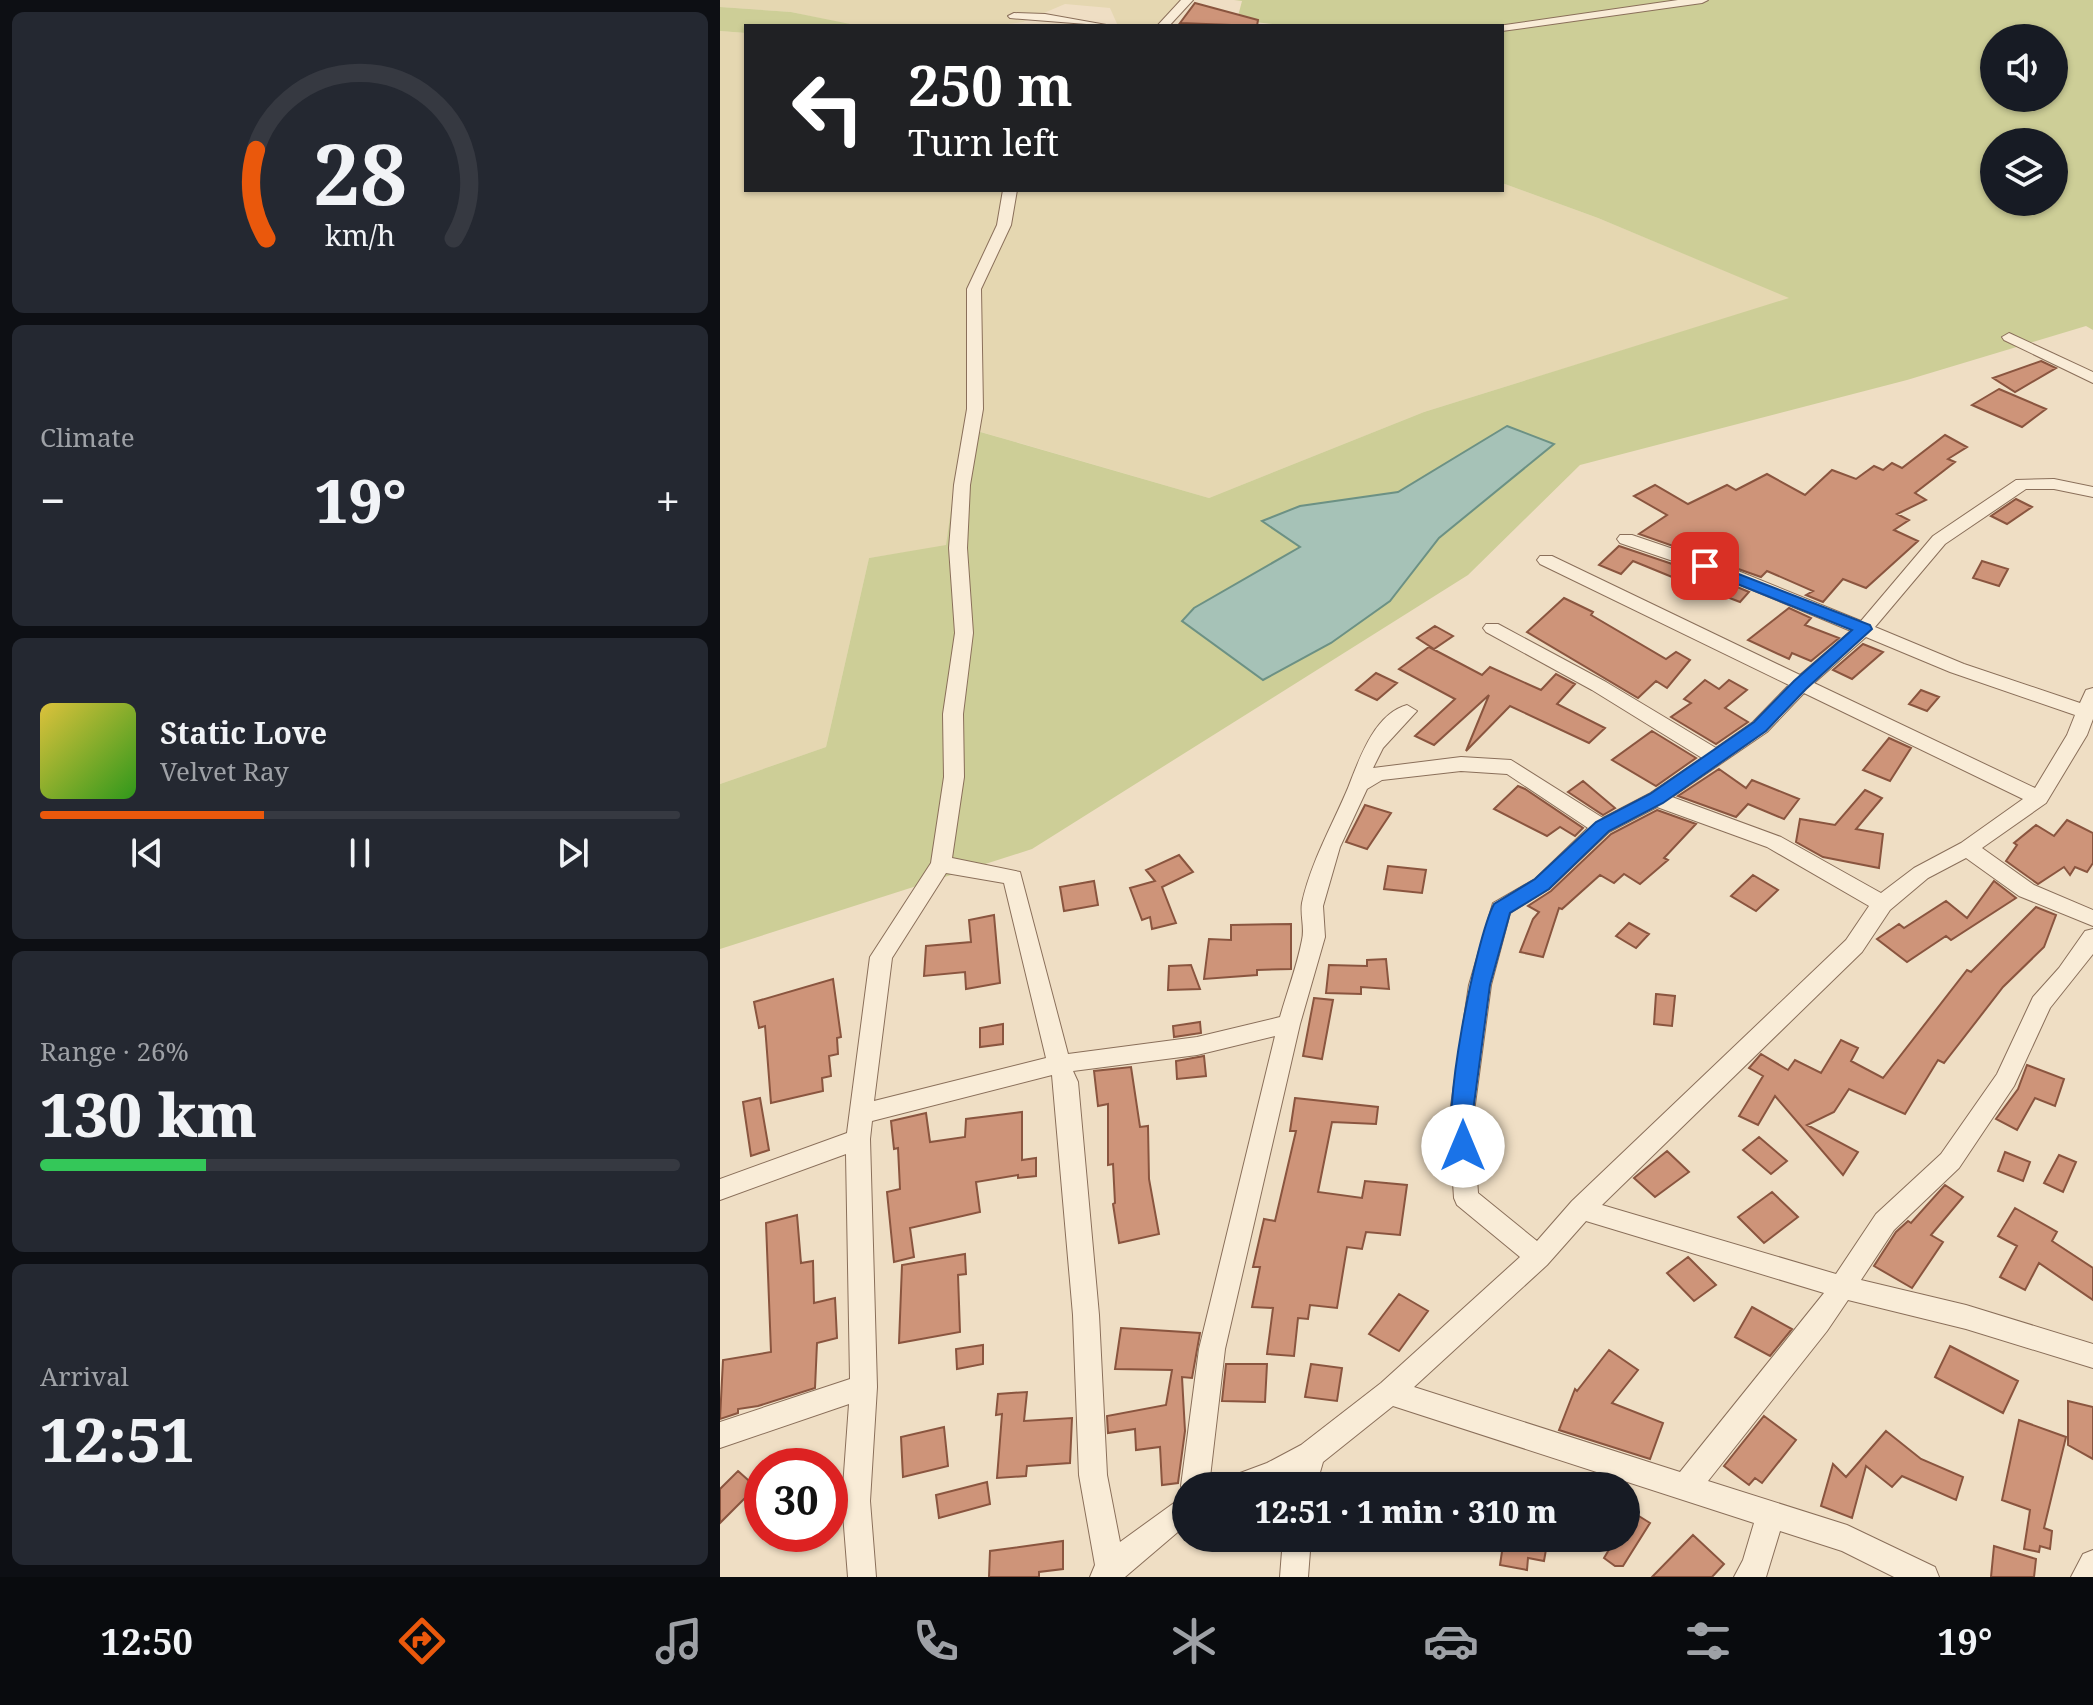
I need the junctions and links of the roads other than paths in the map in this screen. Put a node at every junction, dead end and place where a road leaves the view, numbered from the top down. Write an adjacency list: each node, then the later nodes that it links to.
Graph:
1 (1008, 0): 4 (street)
2 (1187, 0): 6 (street)
3 (1702, 0): 7 (street)
4 (1014, 21): 5 (street)
5 (1092, 24)
6 (1165, 24)
7 (1504, 28)
8 (1010, 192): 25 (street)
9 (2009, 337): 10 (street)
10 (2093, 378)
11 (2093, 492): 15 (street)
12 (1626, 539): 15 (street)
13 (1546, 560): 16 (street)
14 (1492, 628): 19 (street)
15 (1864, 629): 16 (street); 17 (street)
16 (1800, 685): 19 (street); 21 (street)
17 (2089, 702): 21 (street)
18 (1407, 711): 20 (street)
19 (1714, 756): 22 (street)
20 (1359, 785): 23 (street); 29 (street)
21 (2039, 798): 24 (street)
22 (1656, 799): 23 (street); 26 (street)
23 (1602, 827): 35 (street)
24 (1968, 848): 26 (street); 27 (street)
25 (941, 864): 30 (street); 31 (street)
26 (1882, 904): 34 (street)
27 (2093, 918)
28 (2093, 937): 36 (street)
29 (1289, 1024): 30 (street); 42 (street)
30 (1059, 1064): 31 (street); 50 (street)
31 (861, 1114): 32 (street)
32 (858, 1139): 33 (street); 38 (street)
33 (720, 1190)
34 (1581, 1209): 35 (street); 36 (street)
35 (1538, 1257): 39 (street)
36 (1843, 1287): 37 (street); 45 (street)
37 (2093, 1356)
38 (864, 1387): 40 (street); 51 (street)
39 (1390, 1392): 41 (street); 45 (street)
40 (720, 1435)
41 (1311, 1454): 43 (street); 44 (street)
42 (1197, 1472)
43 (1279, 1472)
44 (1306, 1472)
45 (1685, 1487): 46 (street)
46 (1771, 1513): 53 (street); 54 (street)
47 (1172, 1518): 50 (street)
48 (1296, 1552): 52 (street)
49 (2093, 1564): 55 (street)
50 (1107, 1575)
51 (862, 1577)
52 (1294, 1577)
53 (1748, 1577)
54 (1925, 1577)
55 (2085, 1577)

